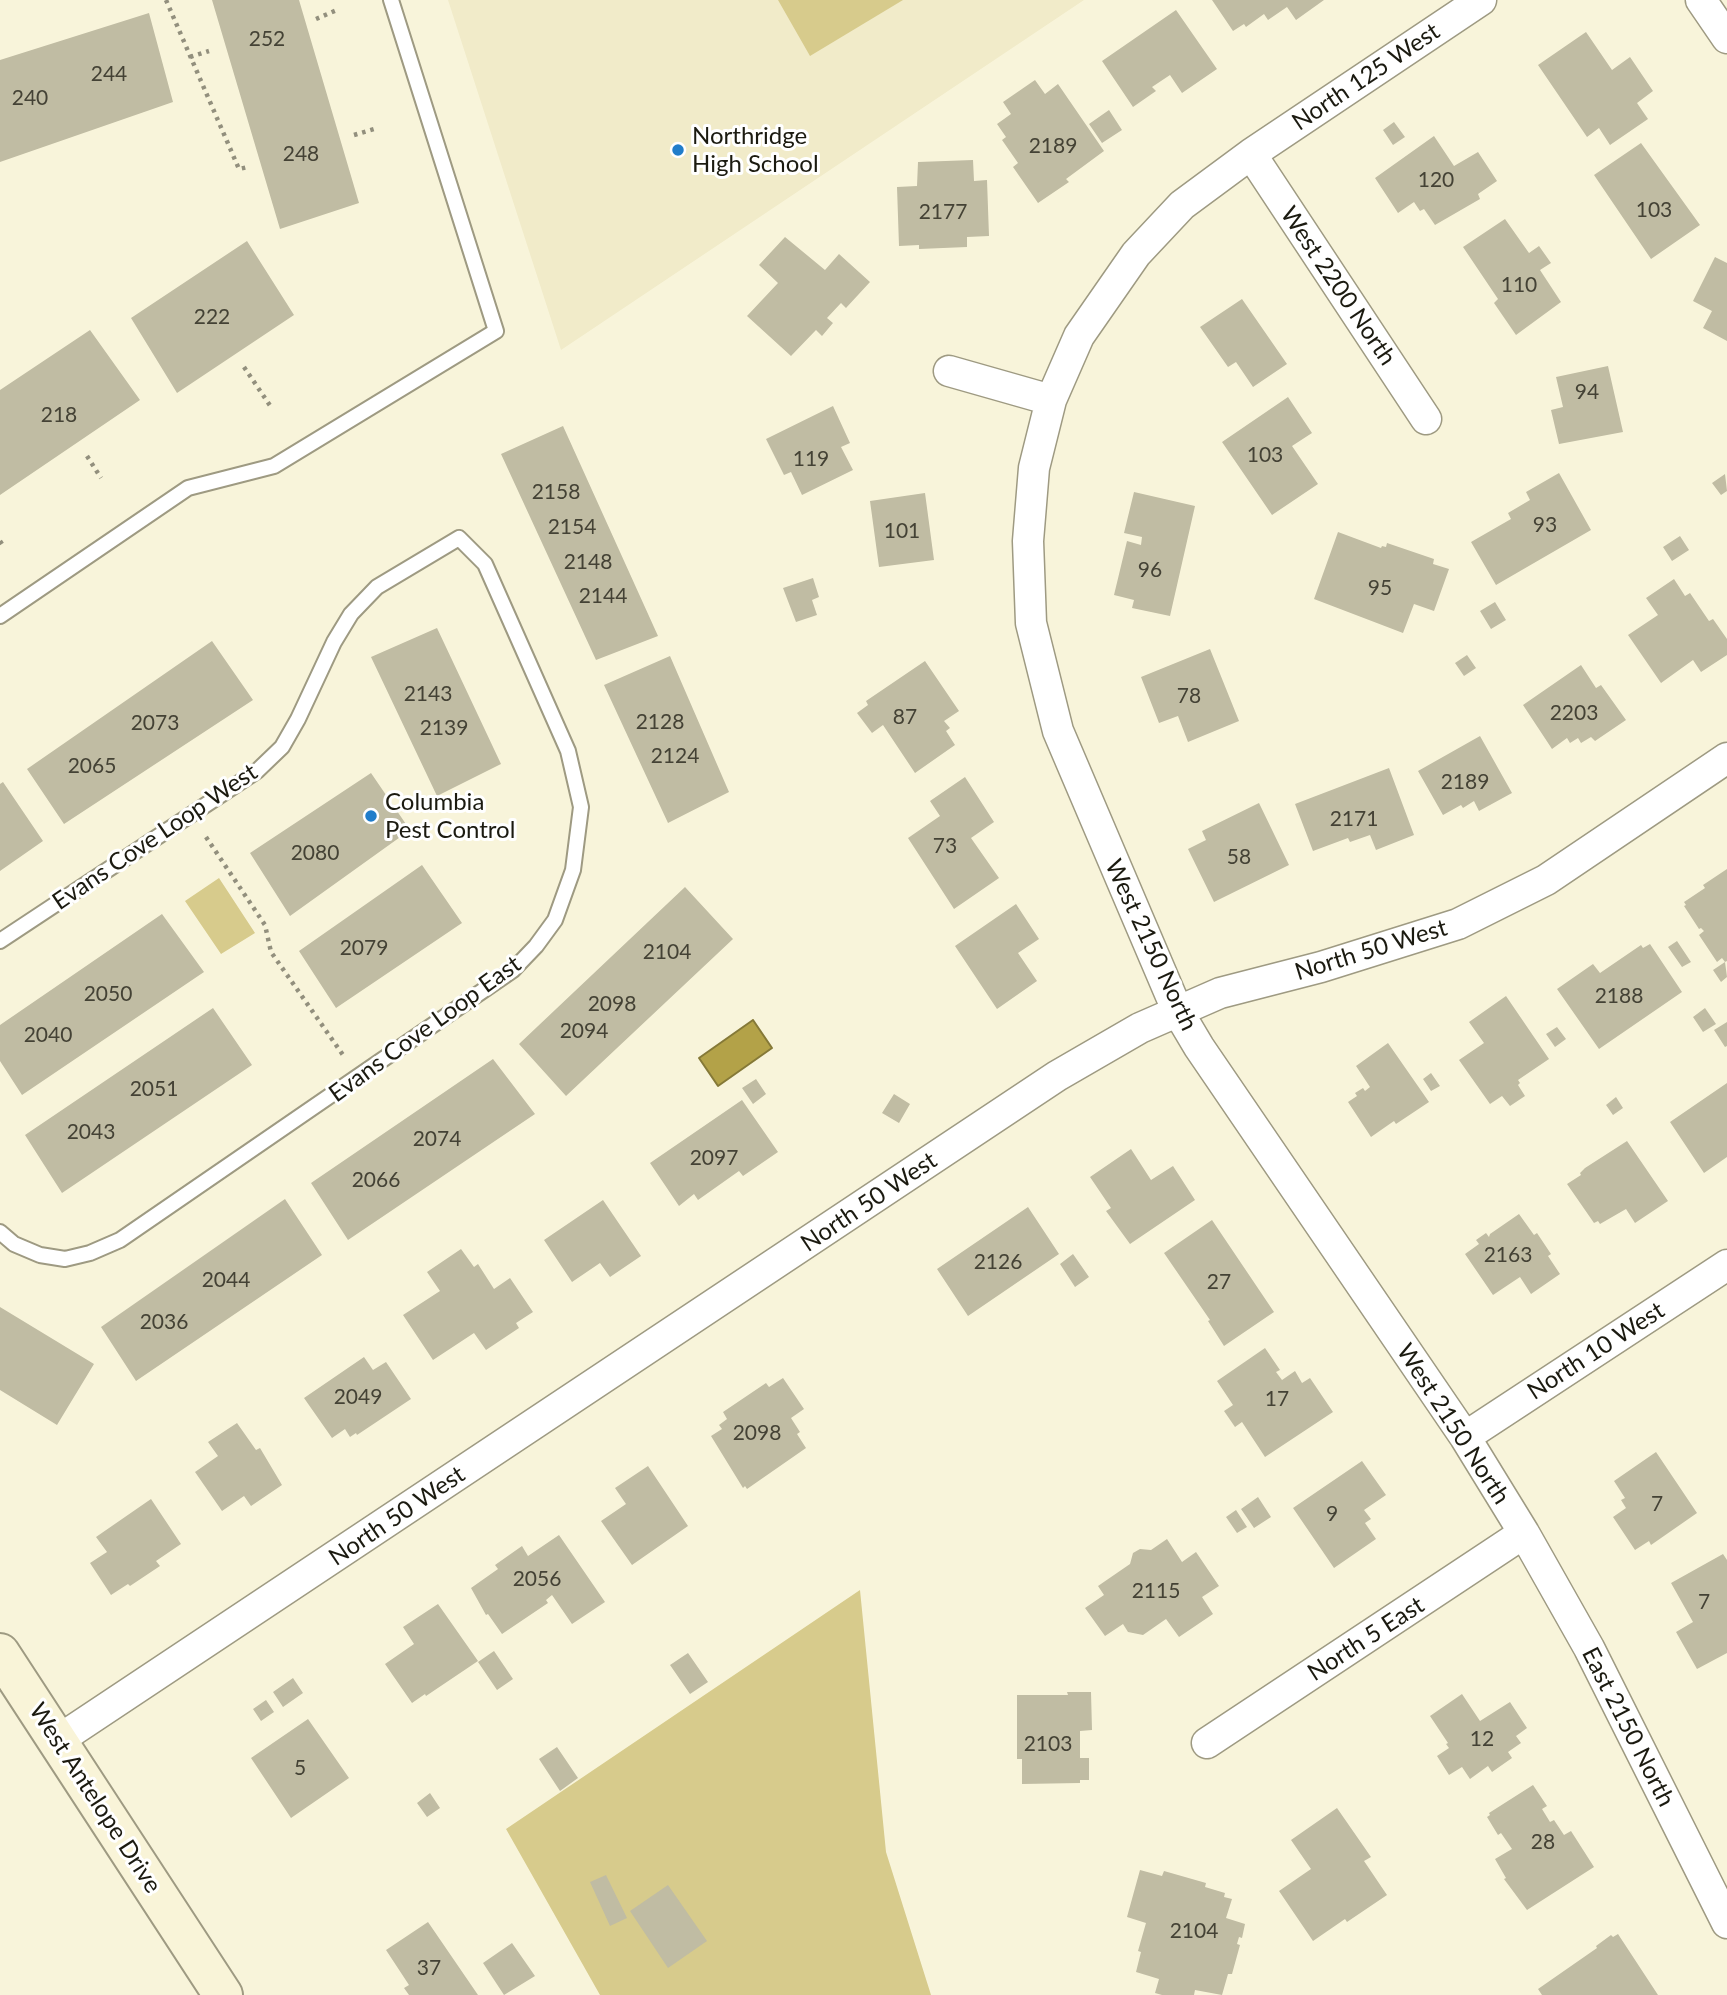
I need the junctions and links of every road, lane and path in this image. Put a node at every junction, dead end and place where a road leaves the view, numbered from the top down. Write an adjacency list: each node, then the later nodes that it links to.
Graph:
1 (166, 0): 9 (path)
2 (391, 0): 22 (lane)
3 (1481, 0): 12 (street, North 125 West)
4 (1702, 0): 7 (street)
5 (337, 10): 6 (path)
6 (316, 19)
7 (1727, 38)
8 (209, 51): 9 (path)
9 (190, 57): 13 (path)
10 (373, 129): 11 (path)
11 (354, 135)
12 (1251, 154): 16 (street, West 2150 North); 18 (street, West 2200 North)
13 (248, 167)
14 (244, 367): 17 (path)
15 (949, 371): 16 (street)
16 (1051, 400): 26 (street, West 2150 North)
17 (271, 407)
18 (1426, 419)
19 (87, 456): 20 (path)
20 (101, 478)
21 (459, 538): 25 (lane, Evans Cove Loop West); 28 (lane, Evans Cove Loop East)
22 (0, 616)
23 (1727, 758): 26 (street, North 50 West)
24 (206, 836): 27 (path)
25 (0, 941)
26 (1177, 1010): 30 (street, West 2150 North); 33 (street, North 50 West)
27 (343, 1055)
28 (0, 1232)
29 (1727, 1265): 30 (street, North 10 West)
30 (1465, 1437): 31 (street, West 2150 North)
31 (1524, 1533): 34 (street, North 5 East); 35 (street, East 2150 North)
32 (0, 1653): 33 (main road, West Antelope Drive)
33 (57, 1741): 36 (main road, West Antelope Drive)
34 (1207, 1743)
35 (1727, 1923)
36 (223, 1995)

